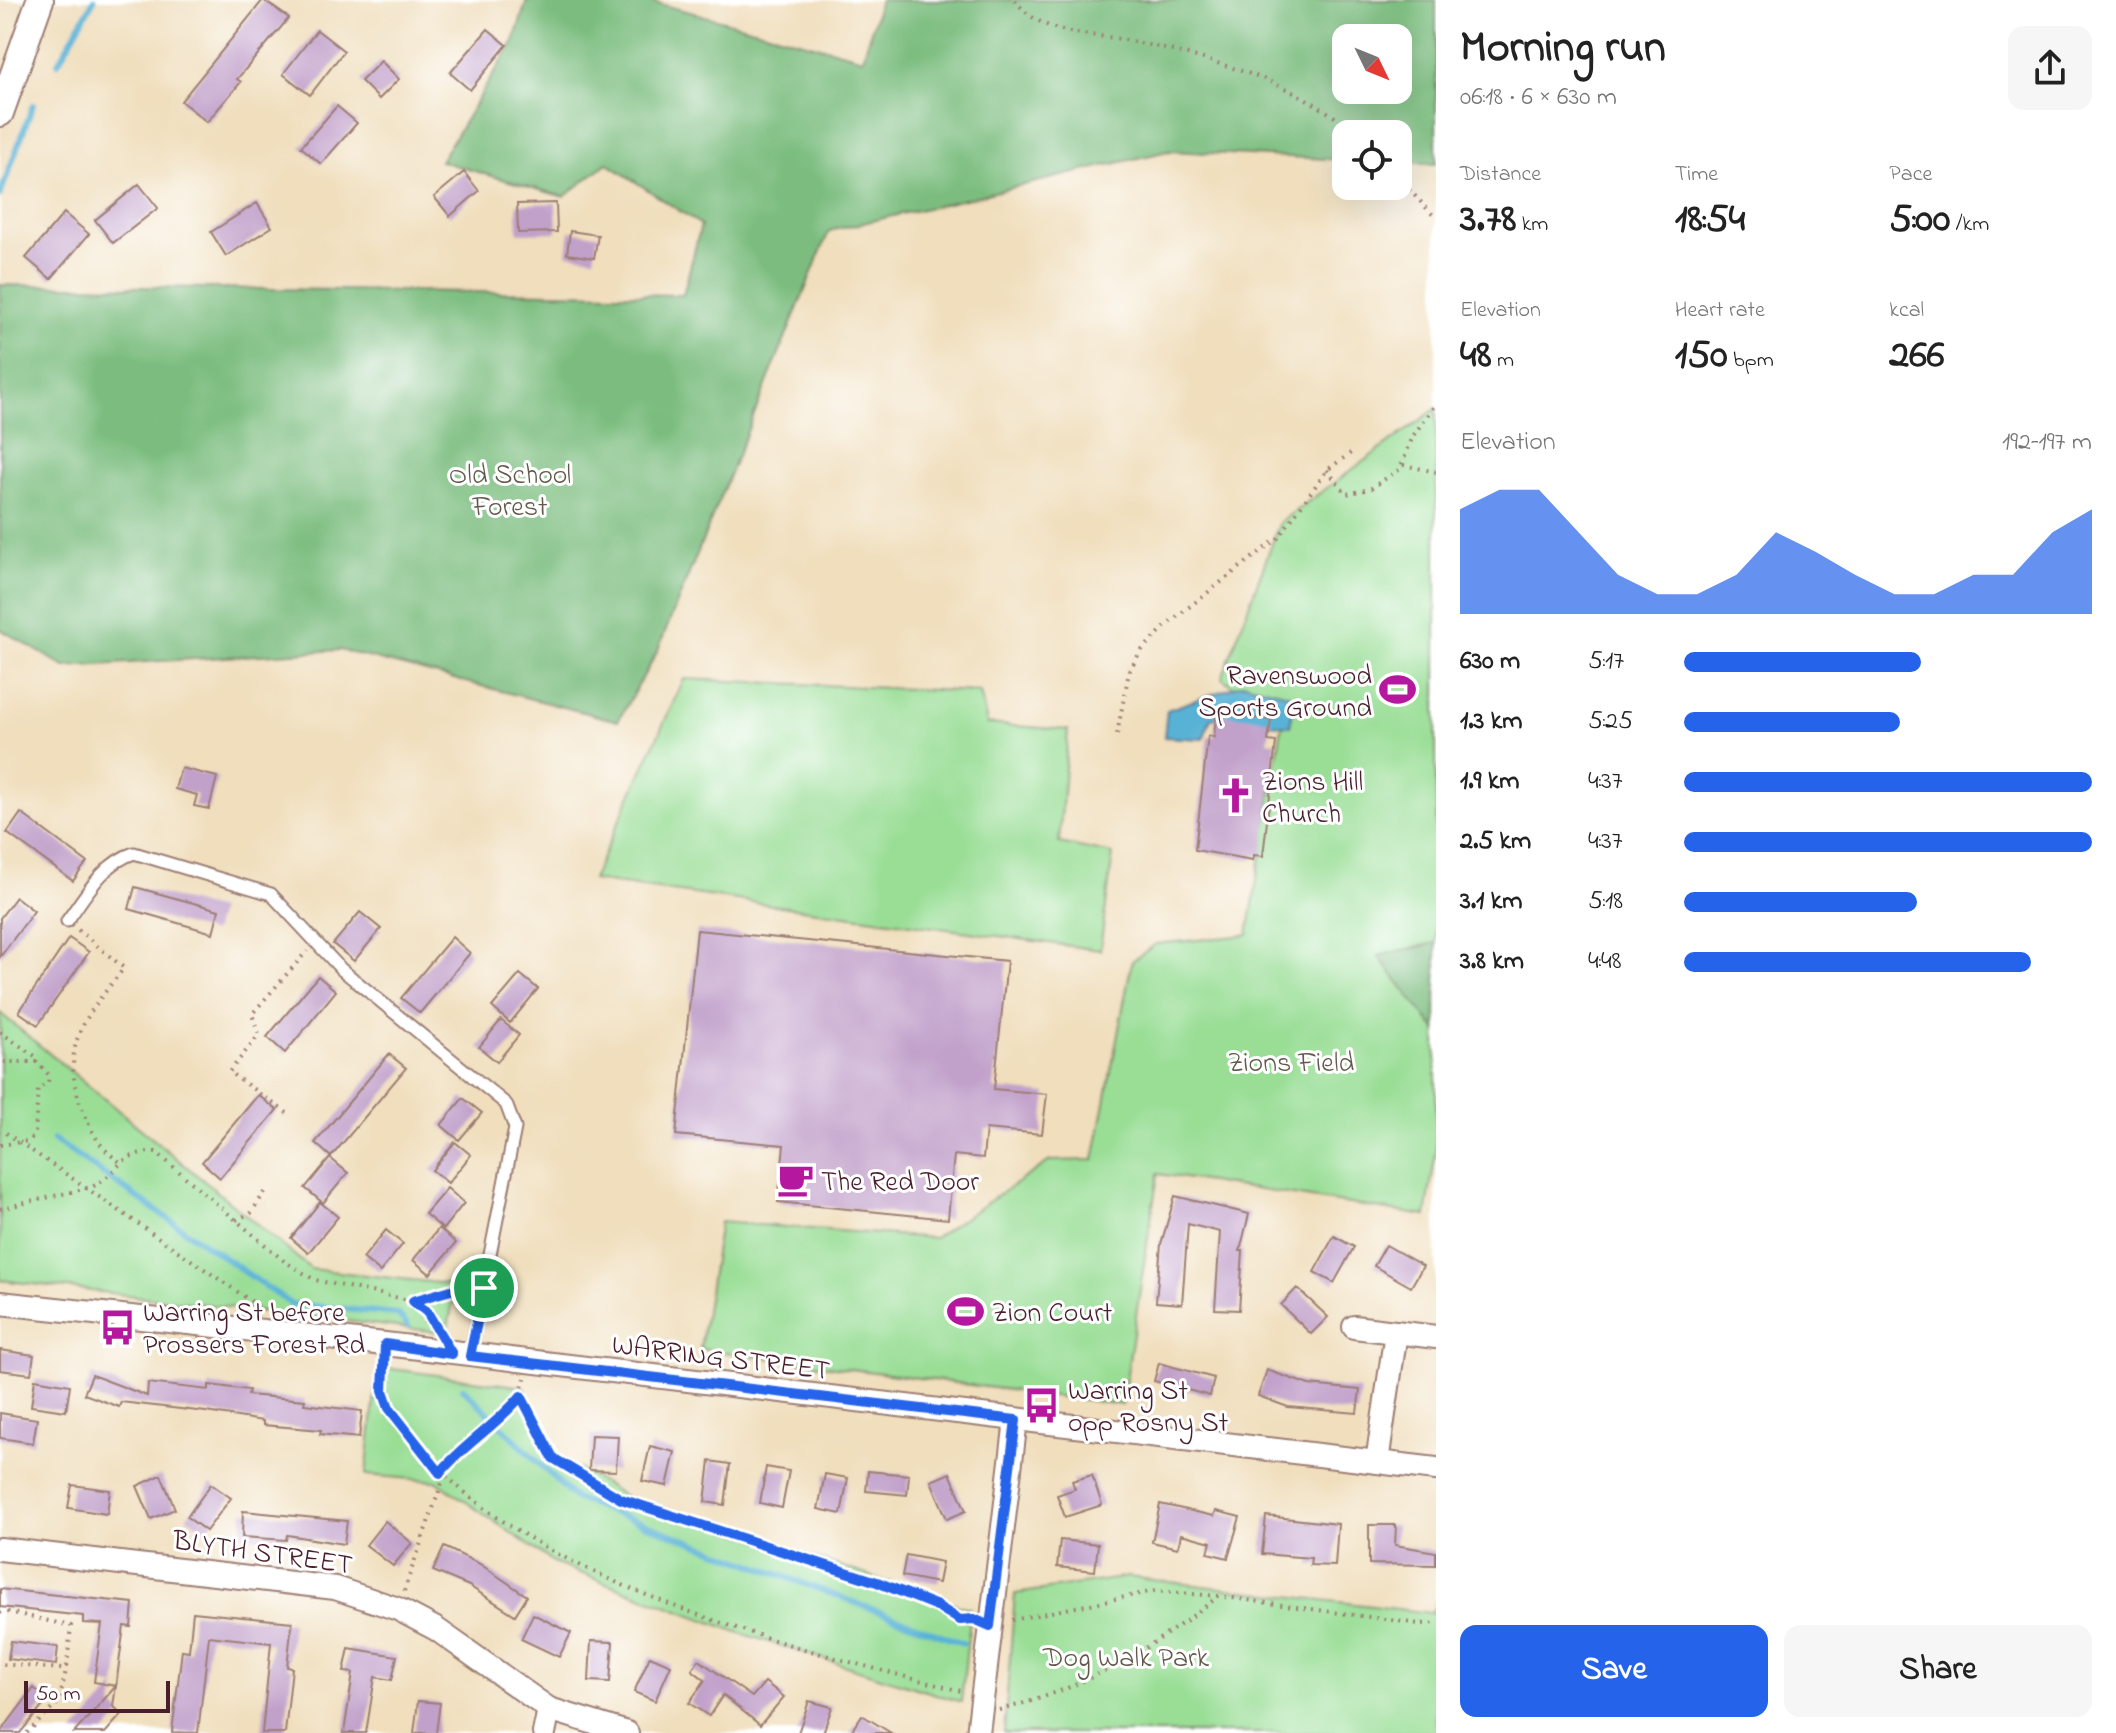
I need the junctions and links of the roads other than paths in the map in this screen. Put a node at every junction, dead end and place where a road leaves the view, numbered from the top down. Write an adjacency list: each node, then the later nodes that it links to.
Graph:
1 (40, 0): 2 (street)
2 (0, 113)
3 (67, 921): 8 (lane)
4 (0, 1303): 8 (street, WARRING STREET)
5 (1354, 1327): 6 (street)
6 (1396, 1332): 7 (street); 10 (street)
7 (1436, 1337)
8 (461, 1355): 9 (street, WARRING STREET)
9 (1016, 1420): 10 (street, WARRING STREET); 14 (street)
10 (1377, 1462): 11 (street, WARRING STREET)
11 (1436, 1469)
12 (0, 1549): 13 (street, BLYTH STREET)
13 (549, 1709): 15 (street); 16 (street, BLYTH STREET)
14 (981, 1714)
15 (544, 1733)
16 (627, 1733)

